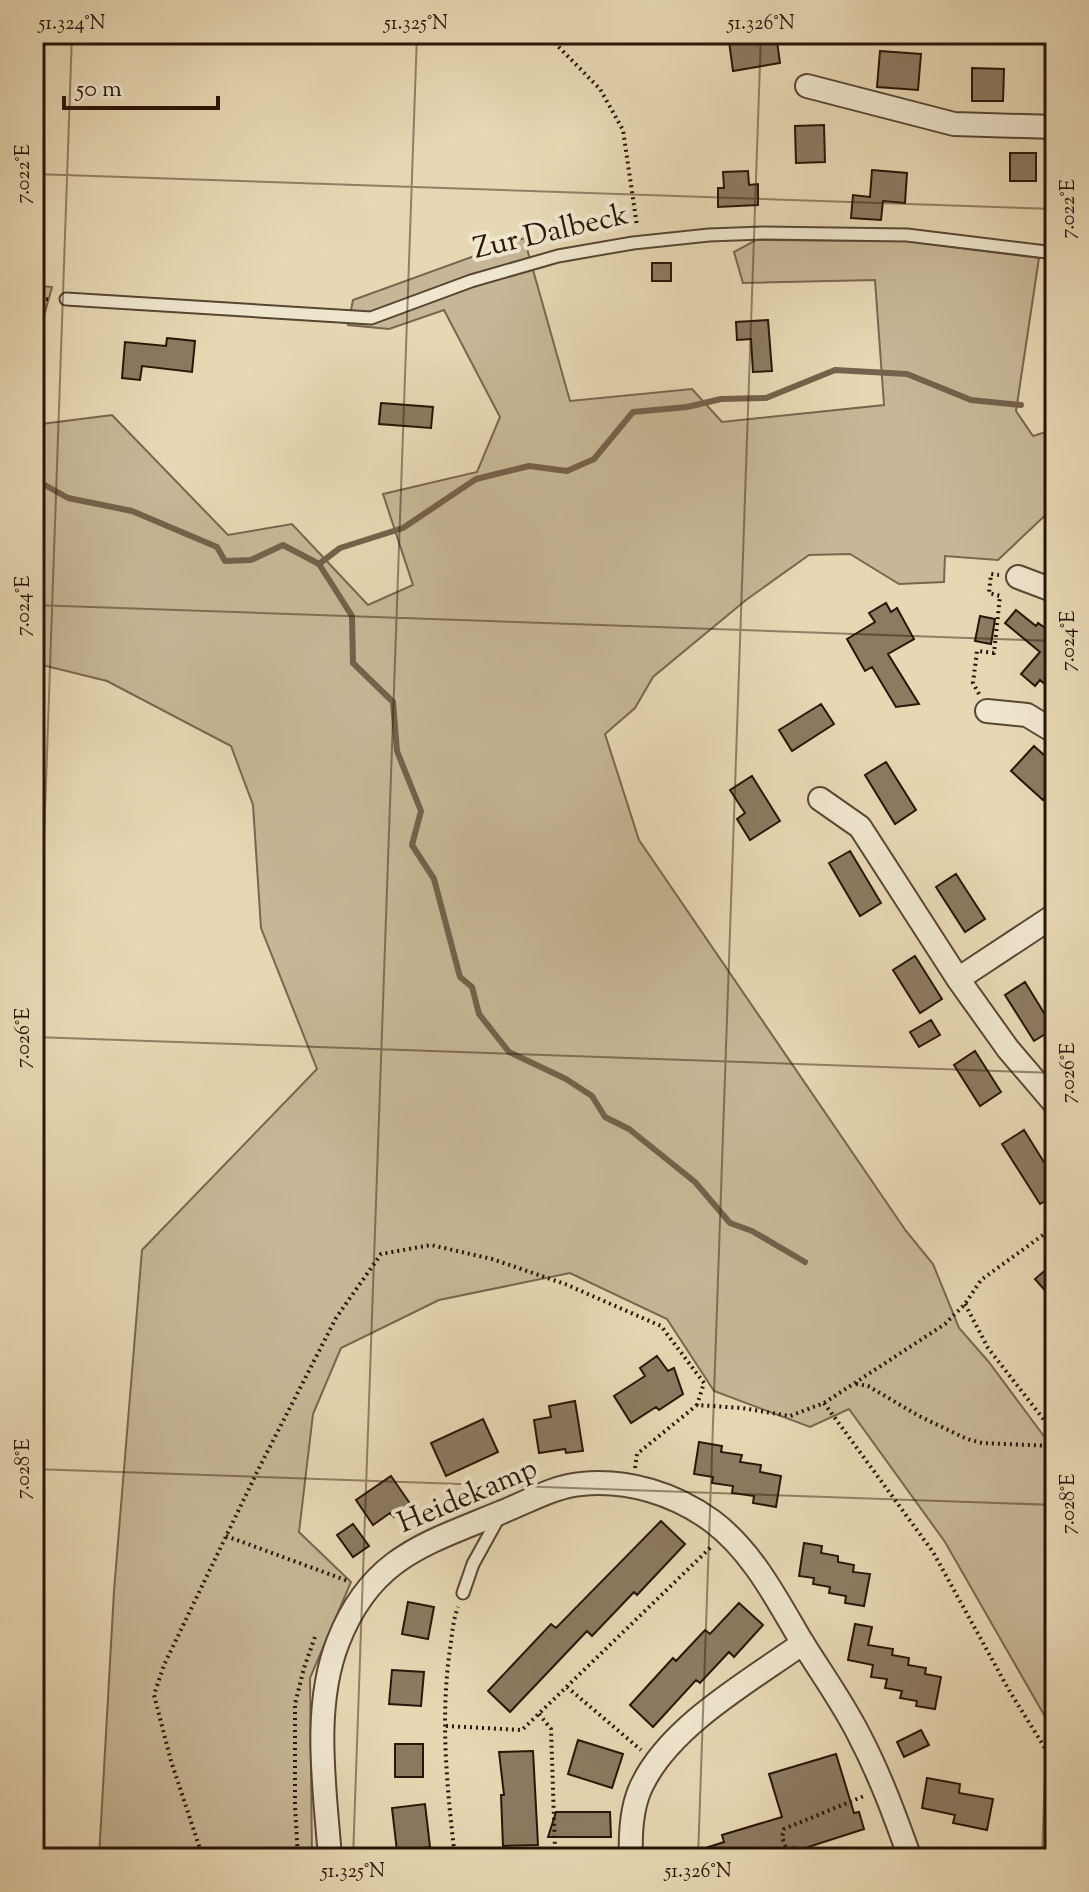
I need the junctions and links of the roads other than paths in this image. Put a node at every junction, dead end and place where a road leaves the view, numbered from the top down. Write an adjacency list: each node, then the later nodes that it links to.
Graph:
1 (807, 86): 2 (street)
2 (1055, 127)
3 (1055, 253): 4 (lane, Zur Dalbeck)
4 (66, 299)
5 (1018, 577): 6 (street)
6 (1055, 591)
7 (987, 711): 8 (street)
8 (1055, 732)
9 (820, 799): 11 (street)
10 (1055, 915): 11 (street)
11 (958, 979): 12 (street)
12 (1055, 1104)
13 (501, 1513): 14 (lane); 15 (street, Heidekamp); 16 (street, Heidekamp)
14 (463, 1593)
15 (803, 1643): 17 (street); 18 (street, Heidekamp)
16 (330, 1858)
17 (631, 1858)
18 (910, 1858)

